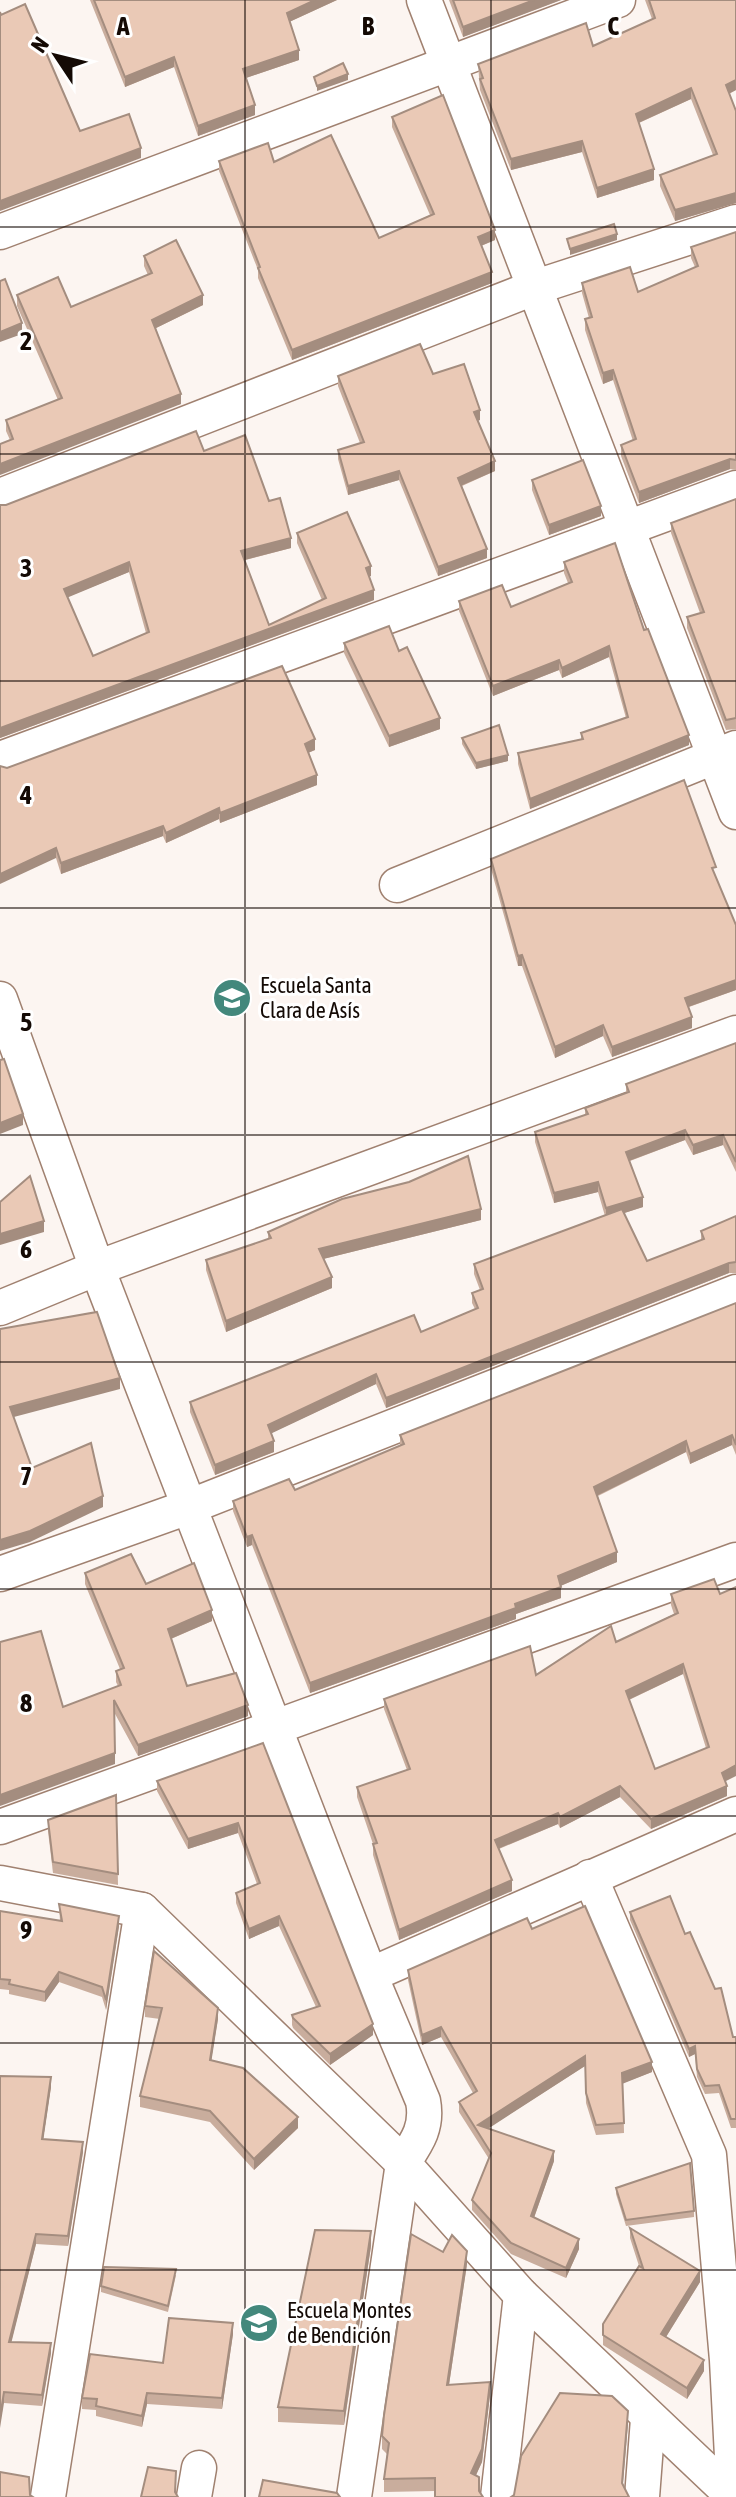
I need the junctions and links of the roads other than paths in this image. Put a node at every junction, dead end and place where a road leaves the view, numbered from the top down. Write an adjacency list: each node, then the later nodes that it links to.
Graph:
1 (424, 0): 3 (street)
2 (618, 0): 3 (street)
3 (447, 62): 5 (street); 6 (street)
4 (736, 222): 6 (street)
5 (0, 232)
6 (536, 287): 8 (street); 9 (street)
7 (736, 488): 9 (street)
8 (0, 496)
9 (626, 527): 10 (street); 11 (street)
10 (725, 752): 12 (street); 13 (street)
11 (0, 759)
12 (736, 812)
13 (397, 885)
14 (4, 1020): 16 (street)
15 (736, 1033): 16 (street)
16 (97, 1268): 18 (street); 19 (street)
17 (736, 1292): 19 (street)
18 (0, 1308)
19 (191, 1506): 21 (street); 22 (street)
20 (736, 1560): 22 (street)
21 (0, 1574)
22 (276, 1729): 24 (street); 28 (street)
23 (736, 1814): 25 (street)
24 (0, 1827)
25 (590, 1877): 28 (street); 32 (street)
26 (0, 1883): 27 (street)
27 (142, 1910): 29 (street); 33 (street)
28 (370, 1975): 29 (street)
29 (403, 2163): 30 (street); 34 (street)
30 (521, 2295): 31 (street); 35 (street)
31 (648, 2419): 32 (street); 36 (street)
32 (734, 2496)
33 (48, 2497)
34 (354, 2497)
35 (498, 2497)
36 (642, 2497)

